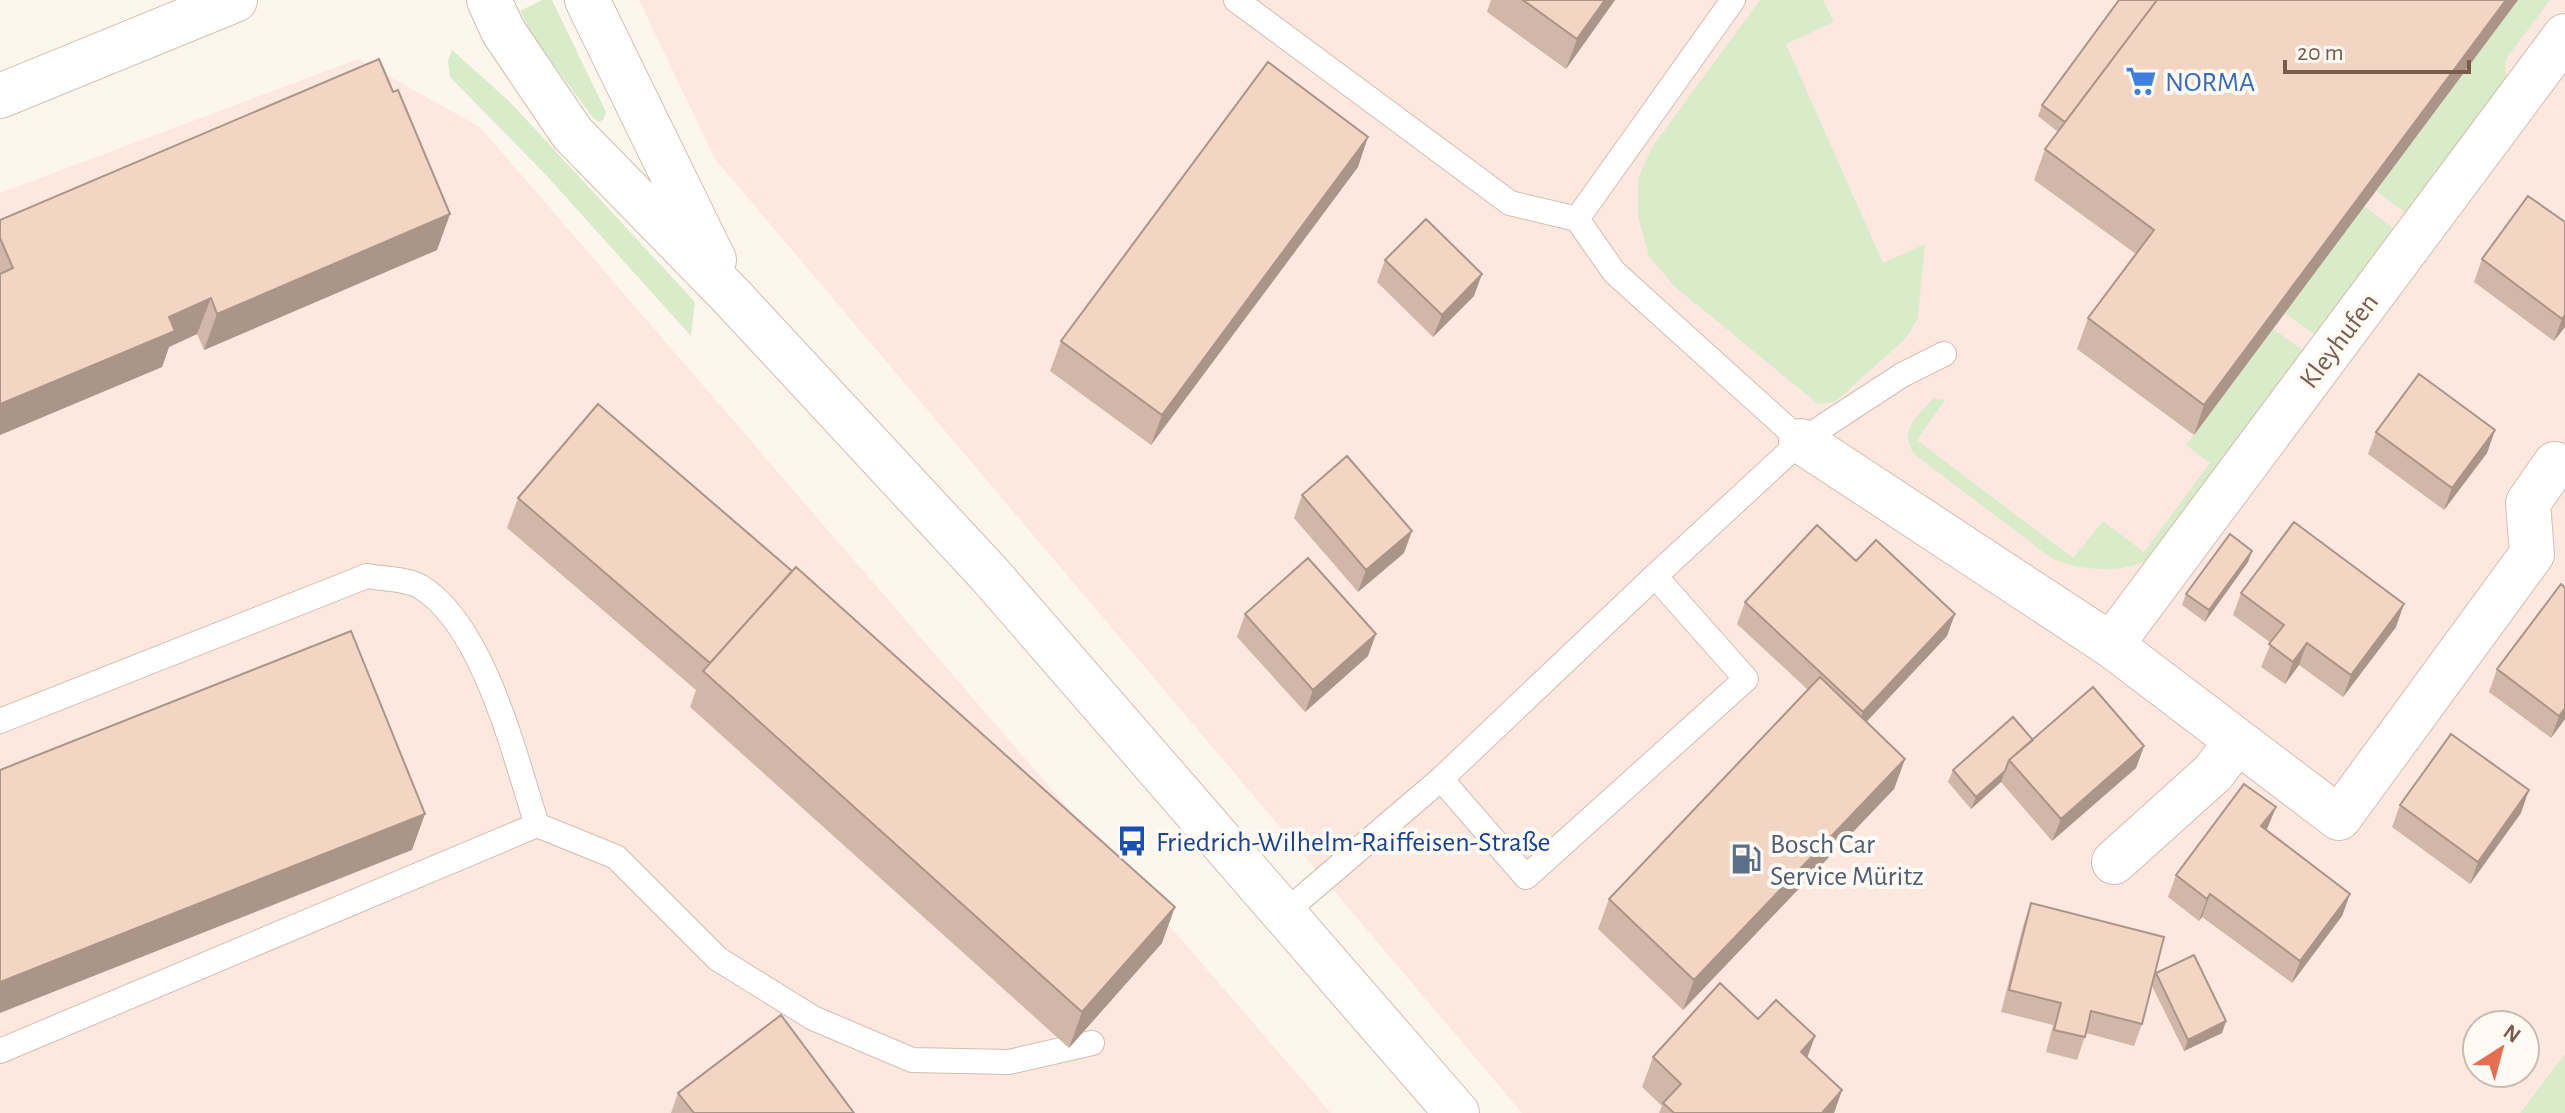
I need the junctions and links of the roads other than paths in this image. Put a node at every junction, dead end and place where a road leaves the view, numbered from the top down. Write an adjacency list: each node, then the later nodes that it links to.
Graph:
1 (235, 0): 7 (street)
2 (489, 0): 9 (street)
3 (587, 0): 9 (street)
4 (1236, 0): 8 (lane)
5 (1733, 0): 8 (lane)
6 (2565, 36): 14 (street, Kleyhufen)
7 (0, 96)
8 (1577, 219): 11 (lane)
9 (733, 298): 20 (street)
10 (1944, 354): 11 (lane)
11 (1801, 441): 13 (lane); 14 (street)
12 (2555, 464): 16 (street)
13 (1655, 576): 17 (lane); 17 (lane)
14 (2111, 645): 16 (street)
15 (0, 721): 18 (lane)
16 (2237, 741): 19 (street)
17 (1441, 779): 20 (lane)
18 (537, 825): 21 (lane); 22 (lane)
19 (2114, 862)
20 (1283, 914): 23 (street)
21 (1092, 1043)
22 (0, 1051)
23 (1457, 1113)

